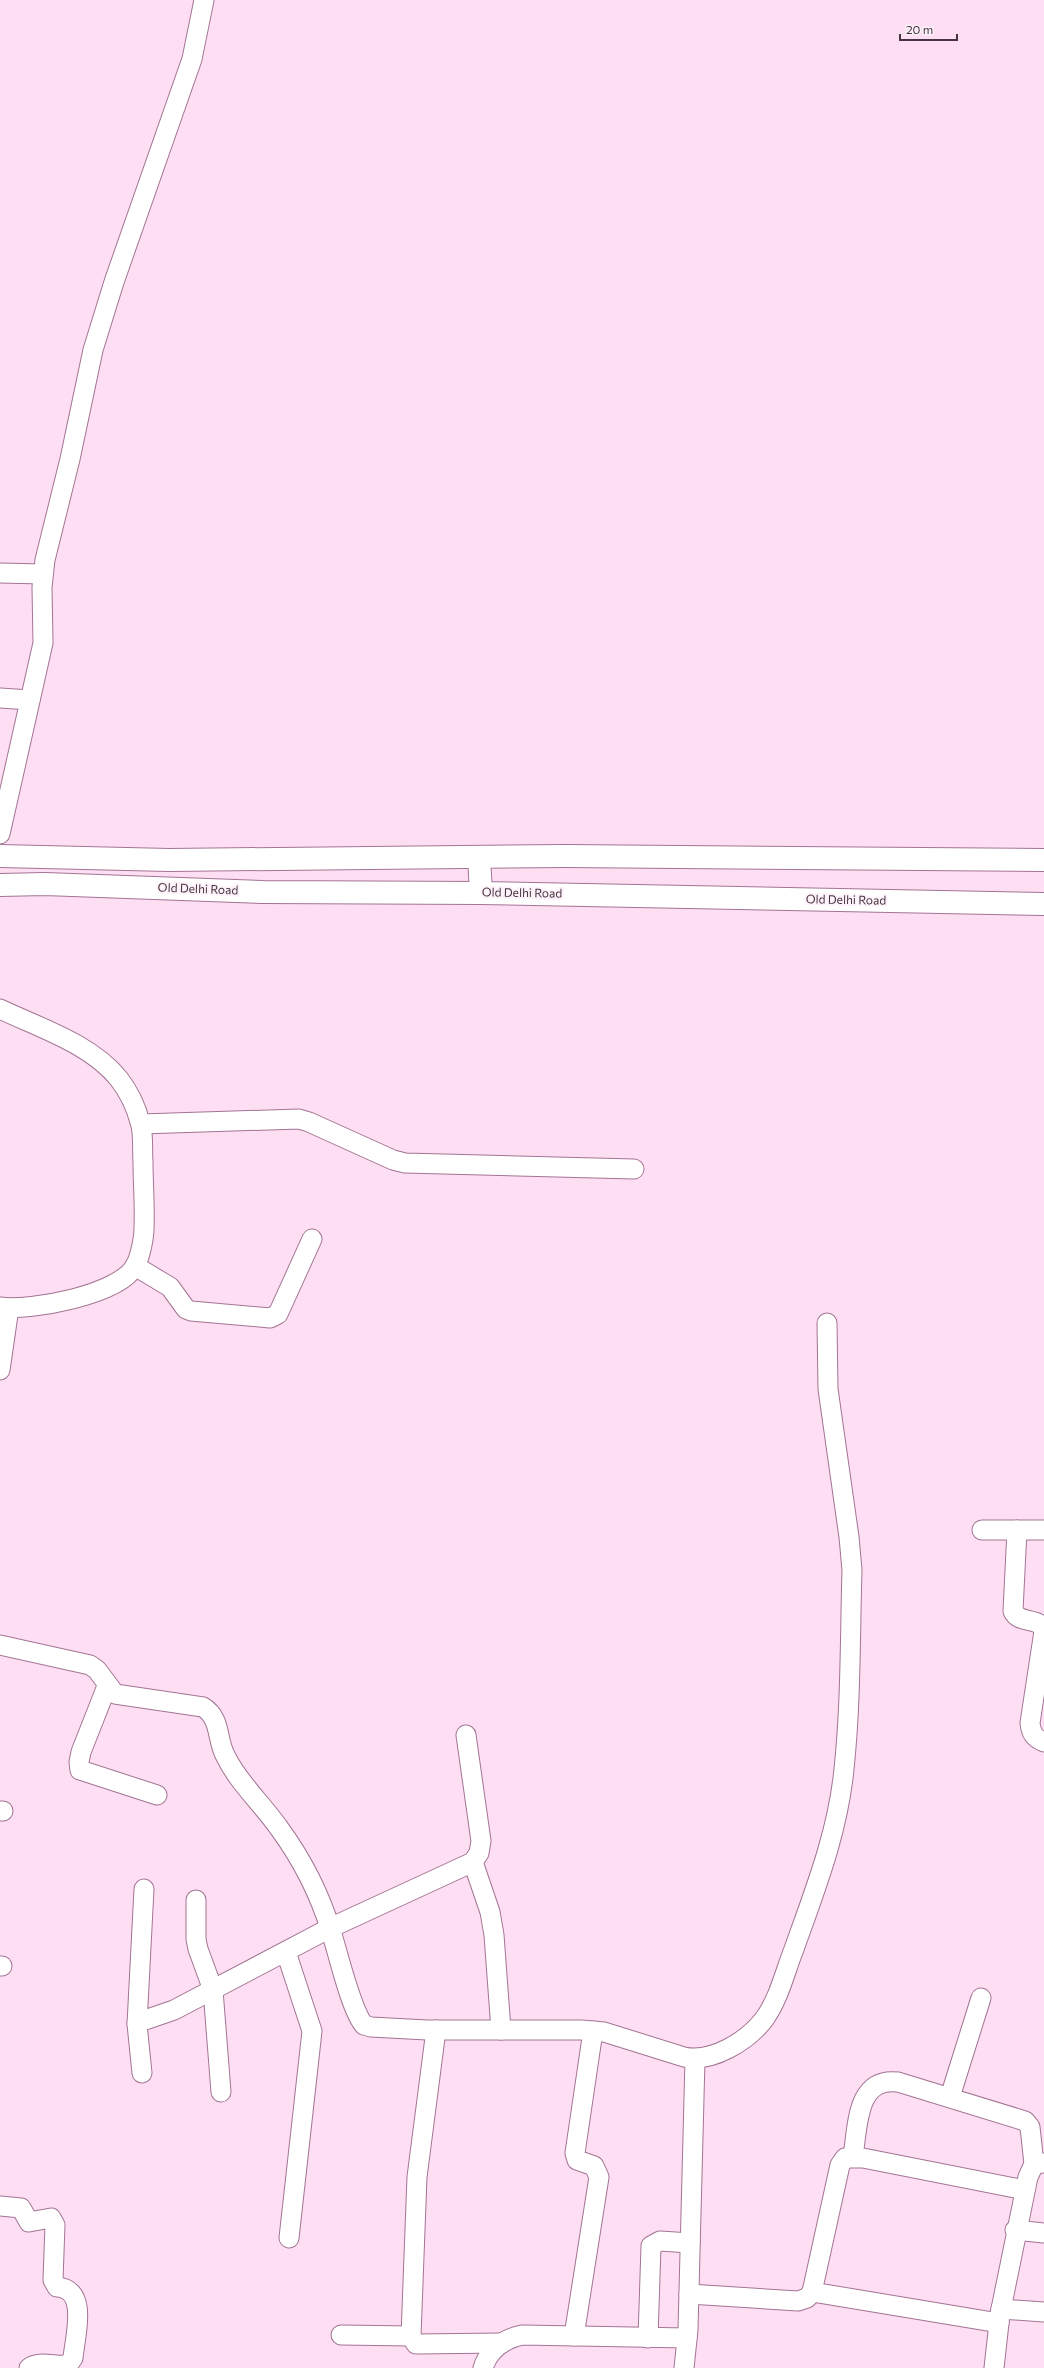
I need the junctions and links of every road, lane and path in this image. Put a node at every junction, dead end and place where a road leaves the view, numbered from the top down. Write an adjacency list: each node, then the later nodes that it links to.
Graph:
1 (204, 0): 3 (street)
2 (0, 573): 3 (street)
3 (43, 574): 5 (street)
4 (0, 698): 5 (street)
5 (30, 700): 6 (street)
6 (0, 834)
7 (0, 856): 8 (main road)
8 (480, 857): 9 (main road); 11 (main road)
9 (1044, 860)
10 (0, 885): 11 (main road, Old Delhi Road)
11 (481, 893): 12 (main road, Old Delhi Road)
12 (1044, 904)
13 (0, 1009): 14 (street)
14 (141, 1124): 15 (street); 17 (street)
15 (634, 1169)
16 (312, 1239): 17 (street)
17 (135, 1266): 18 (street)
18 (5, 1307): 20 (street)
19 (828, 1323): 40 (street)
20 (0, 1370)
21 (982, 1530): 22 (street)
22 (1017, 1530): 23 (street); 27 (street)
23 (1044, 1530)
24 (0, 1646): 25 (street)
25 (107, 1686): 28 (street); 32 (street)
26 (466, 1735): 29 (street)
27 (1044, 1742)
28 (157, 1795)
29 (473, 1862): 32 (street); 38 (street)
30 (144, 1890): 36 (street)
31 (196, 1900): 34 (street)
32 (330, 1928): 33 (street); 37 (street)
33 (286, 1952): 34 (street); 50 (street)
34 (213, 1990): 36 (street); 42 (street)
35 (981, 1998): 43 (street)
36 (137, 2024): 41 (street)
37 (436, 2030): 38 (street); 57 (street)
38 (502, 2030): 39 (street)
39 (593, 2031): 40 (street); 58 (street)
40 (695, 2059): 51 (street)
41 (142, 2073)
42 (221, 2092)
43 (950, 2097): 44 (street); 45 (street)
44 (853, 2156): 46 (street); 52 (street)
45 (1039, 2164): 46 (street)
46 (1025, 2190): 48 (street)
47 (0, 2206): 62 (street)
48 (1015, 2230): 49 (street); 55 (street)
49 (1044, 2233)
50 (289, 2238)
51 (690, 2243): 53 (street); 59 (street)
52 (812, 2292): 53 (street); 55 (street)
53 (689, 2294): 60 (street)
54 (1044, 2312): 55 (street)
55 (1000, 2316): 65 (street)
56 (341, 2335): 57 (street)
57 (411, 2336): 61 (street)
58 (574, 2336): 59 (street); 61 (street)
59 (648, 2338): 60 (street)
60 (687, 2338): 64 (street)
61 (502, 2343): 63 (street)
62 (29, 2368)
63 (483, 2368)
64 (684, 2368)
65 (994, 2368)

